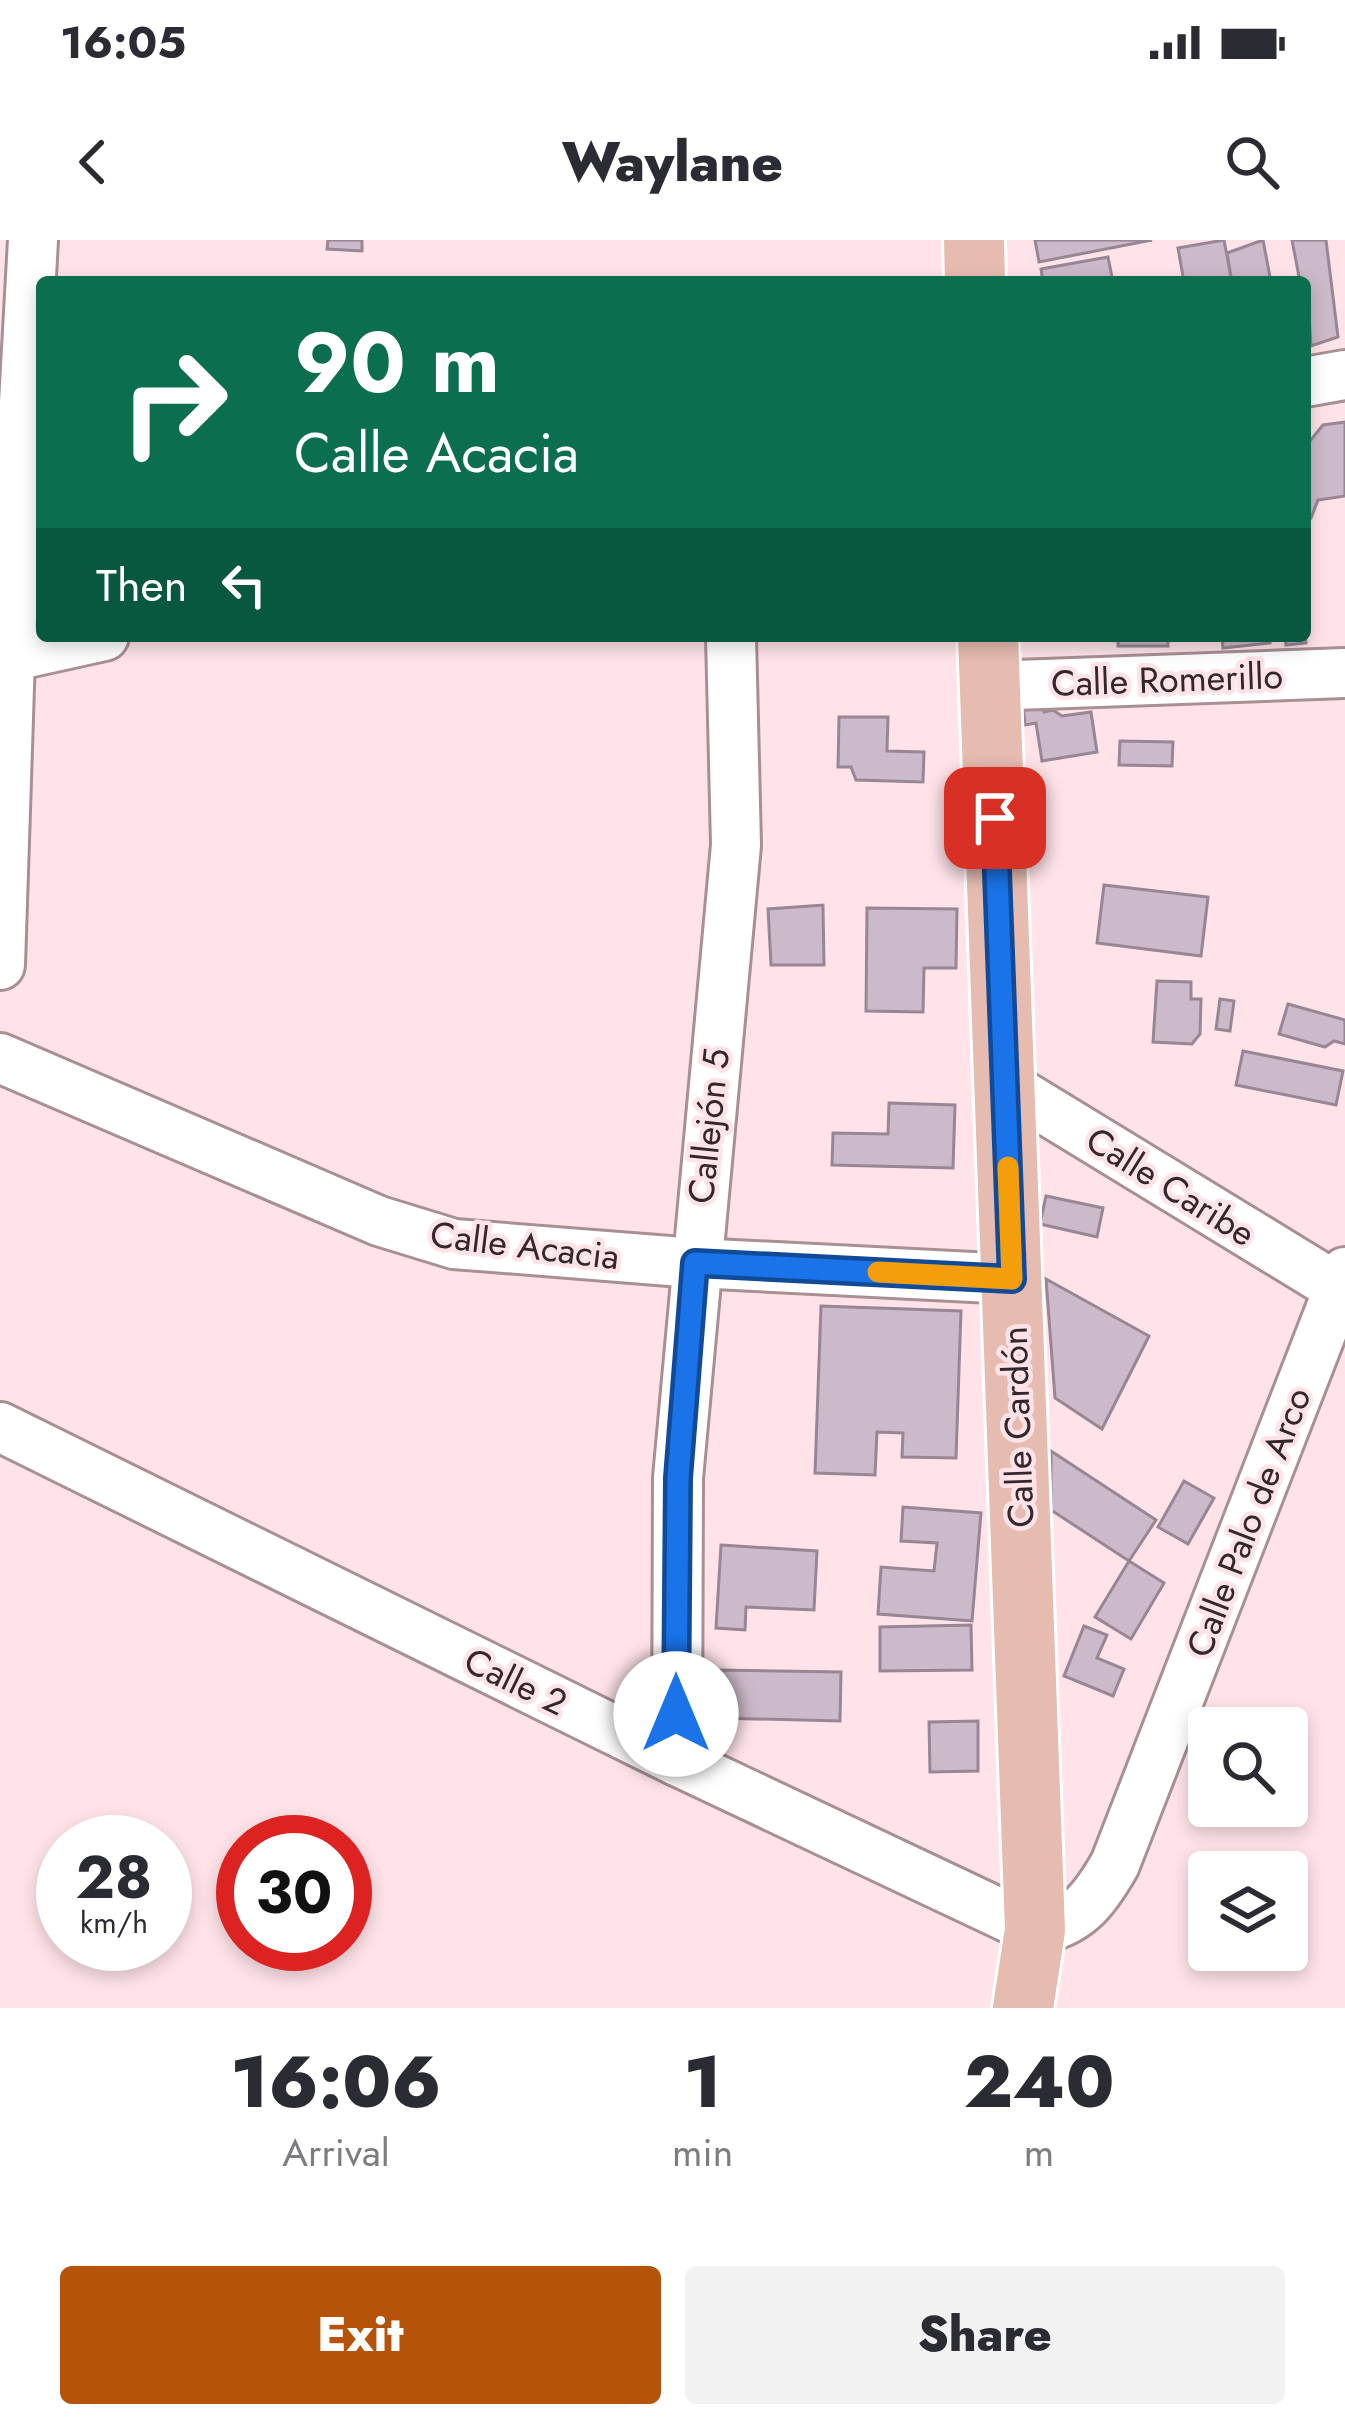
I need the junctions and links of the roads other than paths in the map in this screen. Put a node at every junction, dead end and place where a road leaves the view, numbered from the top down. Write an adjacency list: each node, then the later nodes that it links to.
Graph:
1 (33, 240): 8 (street)
2 (974, 240): 3 (main road)
3 (975, 276)
4 (1345, 375): 5 (street)
5 (1311, 381)
6 (76, 642): 8 (street)
7 (731, 642): 14 (street, Callejón 5)
8 (5, 657): 11 (street)
9 (989, 661): 10 (street, Calle Romerillo); 13 (main road, Calle Cardón)
10 (1345, 673)
11 (0, 965)
12 (0, 1058): 14 (street, Calle Acacia)
13 (1004, 1084): 15 (main road, Calle Cardón); 16 (street, Calle Caribe)
14 (695, 1263): 15 (street, Calle Acacia); 18 (street, Callejón 5)
15 (1012, 1279): 19 (main road, Calle Cardón)
16 (1342, 1280): 19 (street, Calle Palo de Arco)
17 (0, 1426): 18 (street, Calle 2)
18 (677, 1761): 19 (street, Calle 2)
19 (1036, 1930): 20 (main road)
20 (1023, 2008)

